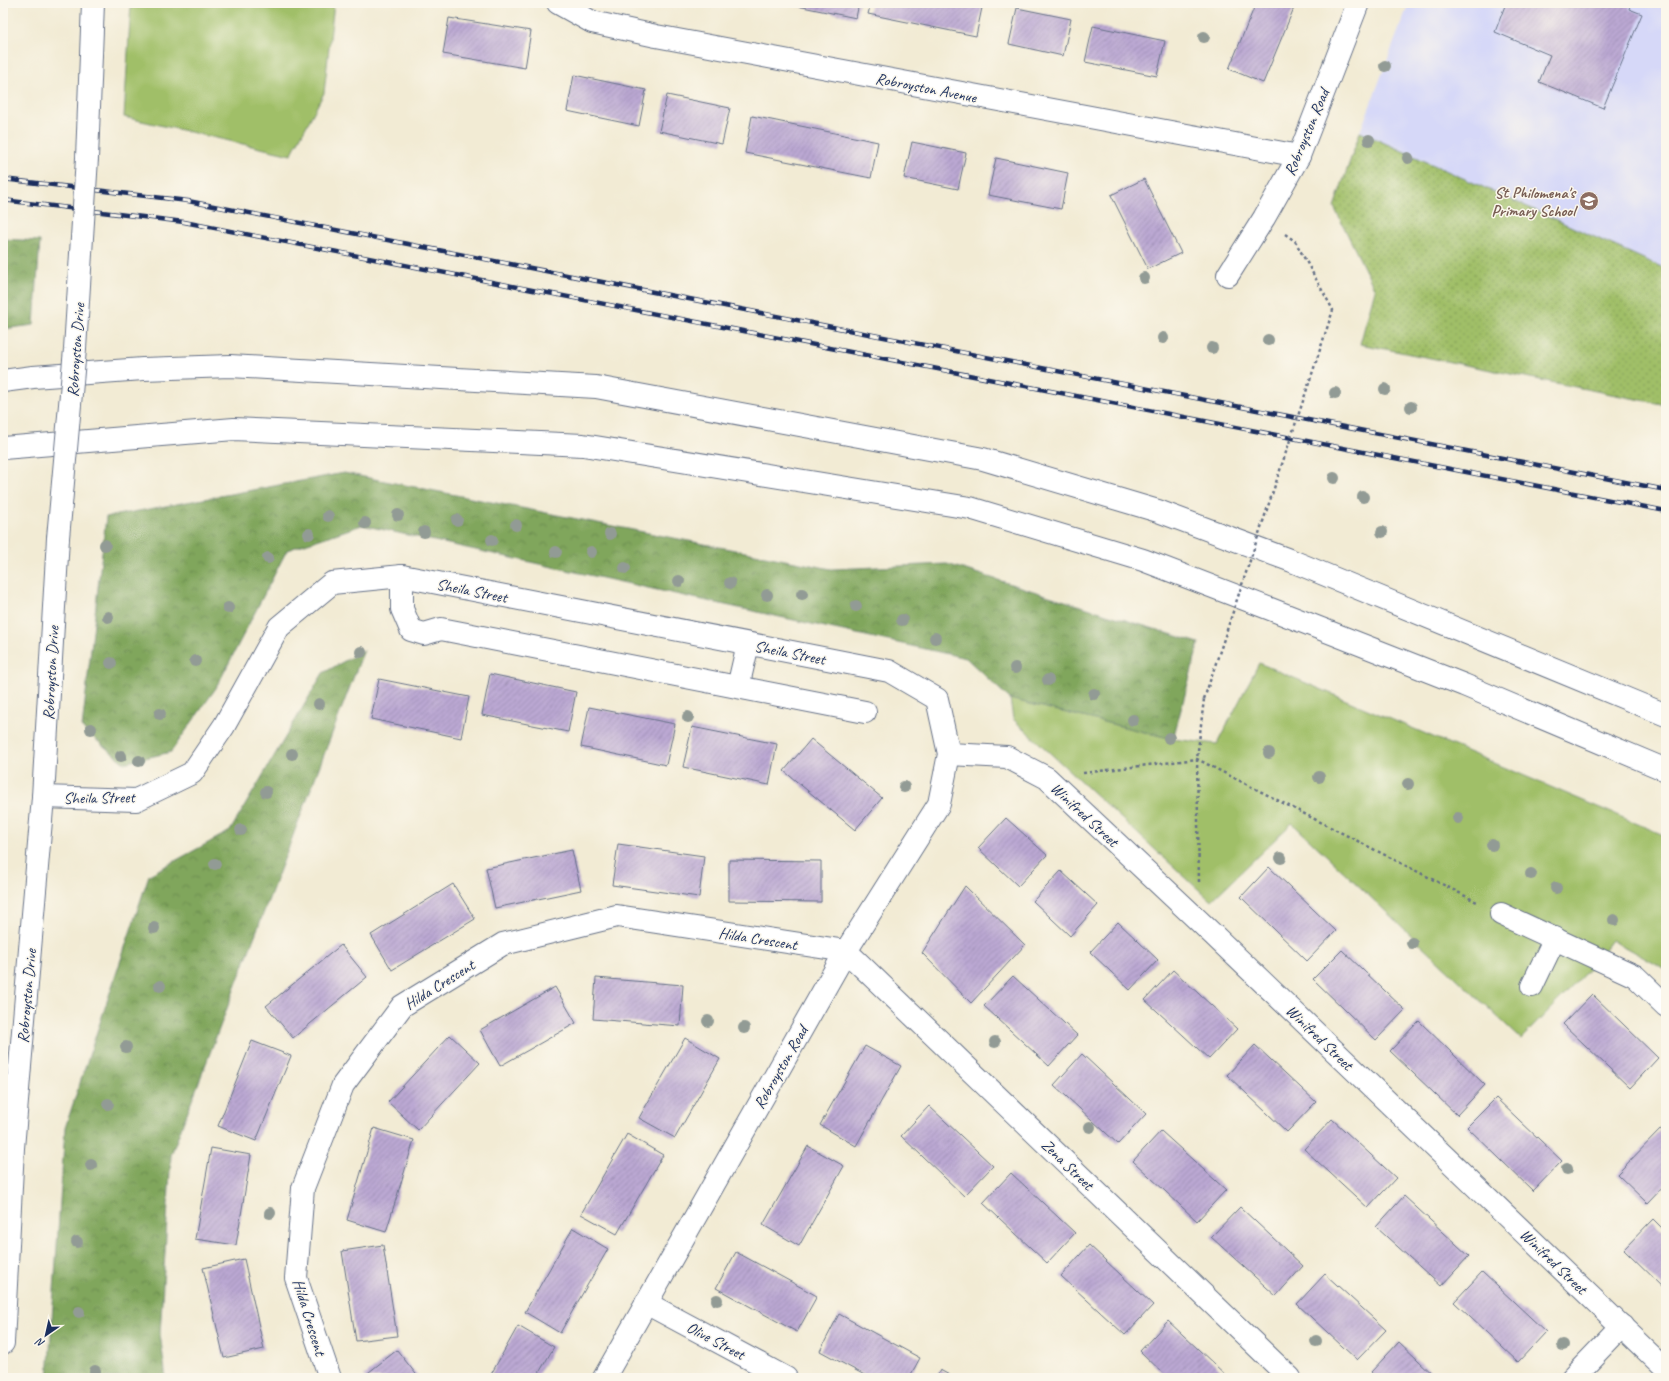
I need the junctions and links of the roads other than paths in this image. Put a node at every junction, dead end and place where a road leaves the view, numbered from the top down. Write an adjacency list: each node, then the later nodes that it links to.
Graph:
1 (93, 3): 15 (main road, Robroyston Drive, bridge)
2 (558, 3): 4 (main road, Robroyston Avenue)
3 (1358, 3): 4 (main road, Robroyston Road)
4 (1299, 156): 5 (main road, Robroyston Road)
5 (1228, 275)
6 (3, 381): 12 (main road)
7 (3, 448): 14 (main road)
8 (402, 576): 9 (main road, Sheila Street); 10 (main road); 15 (main road, Sheila Street)
9 (748, 644): 10 (main road); 13 (main road, Sheila Street)
10 (738, 687): 11 (main road)
11 (865, 712)
12 (1666, 715)
13 (949, 754): 18 (main road, Robroyston Road); 22 (main road, Winifred Street)
14 (1666, 770)
15 (43, 797): 23 (main road, Robroyston Drive)
16 (1501, 914): 17 (main road)
17 (1554, 938): 19 (main road); 20 (main road)
18 (846, 951): 21 (main road, Robroyston Road); 25 (main road, Hilda Crescent); 28 (main road, Zena Street)
19 (1532, 986)
20 (1666, 1006)
21 (646, 1303): 26 (main road, Robroyston Road); 27 (main road, Olive Street)
22 (1622, 1326): 24 (main road, Winifred Street); 29 (main road)
23 (3, 1344)
24 (1666, 1369)
25 (330, 1378)
26 (604, 1378)
27 (786, 1378)
28 (1290, 1378)
29 (1572, 1378)

